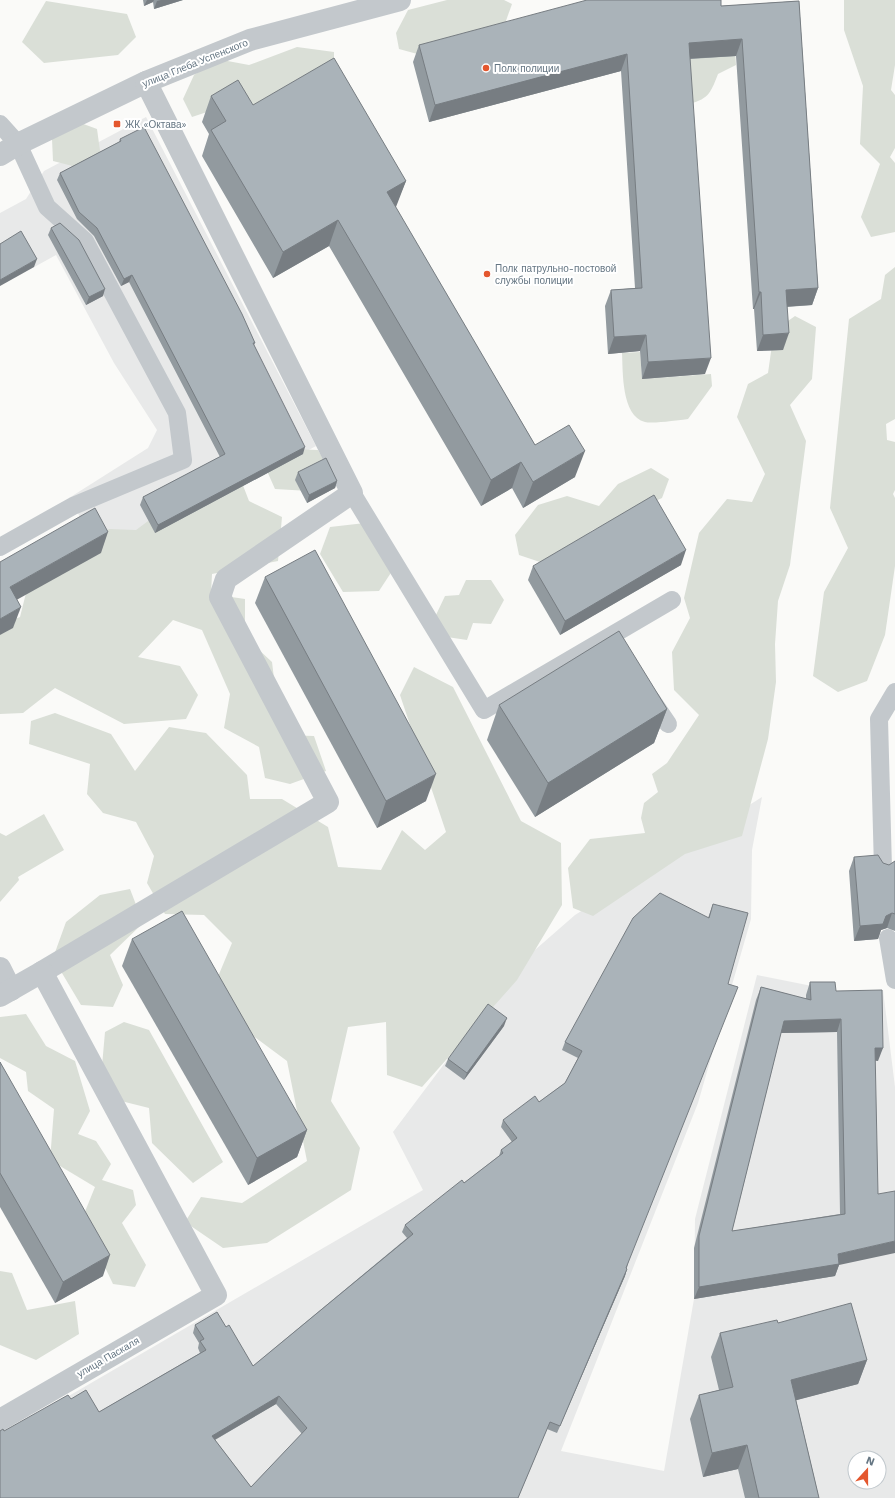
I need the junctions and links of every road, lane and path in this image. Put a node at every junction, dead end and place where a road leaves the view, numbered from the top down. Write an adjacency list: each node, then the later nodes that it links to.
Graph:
1 (400, 0): 2 (street, улица Глеба Успенского)
2 (146, 82): 4 (street, улица Глеба Успенского); 5 (street)
3 (0, 124): 4 (lane)
4 (9, 150): 6 (lane)
5 (352, 493): 7 (lane); 14 (street)
6 (0, 547)
7 (672, 600)
8 (643, 686): 10 (lane)
9 (895, 692): 11 (lane)
10 (668, 724)
11 (883, 869)
12 (888, 938): 15 (lane)
13 (0, 968): 16 (street)
14 (42, 972): 16 (street); 17 (street, улица Паскаля)
15 (895, 980)
16 (5, 993)
17 (0, 1420)

